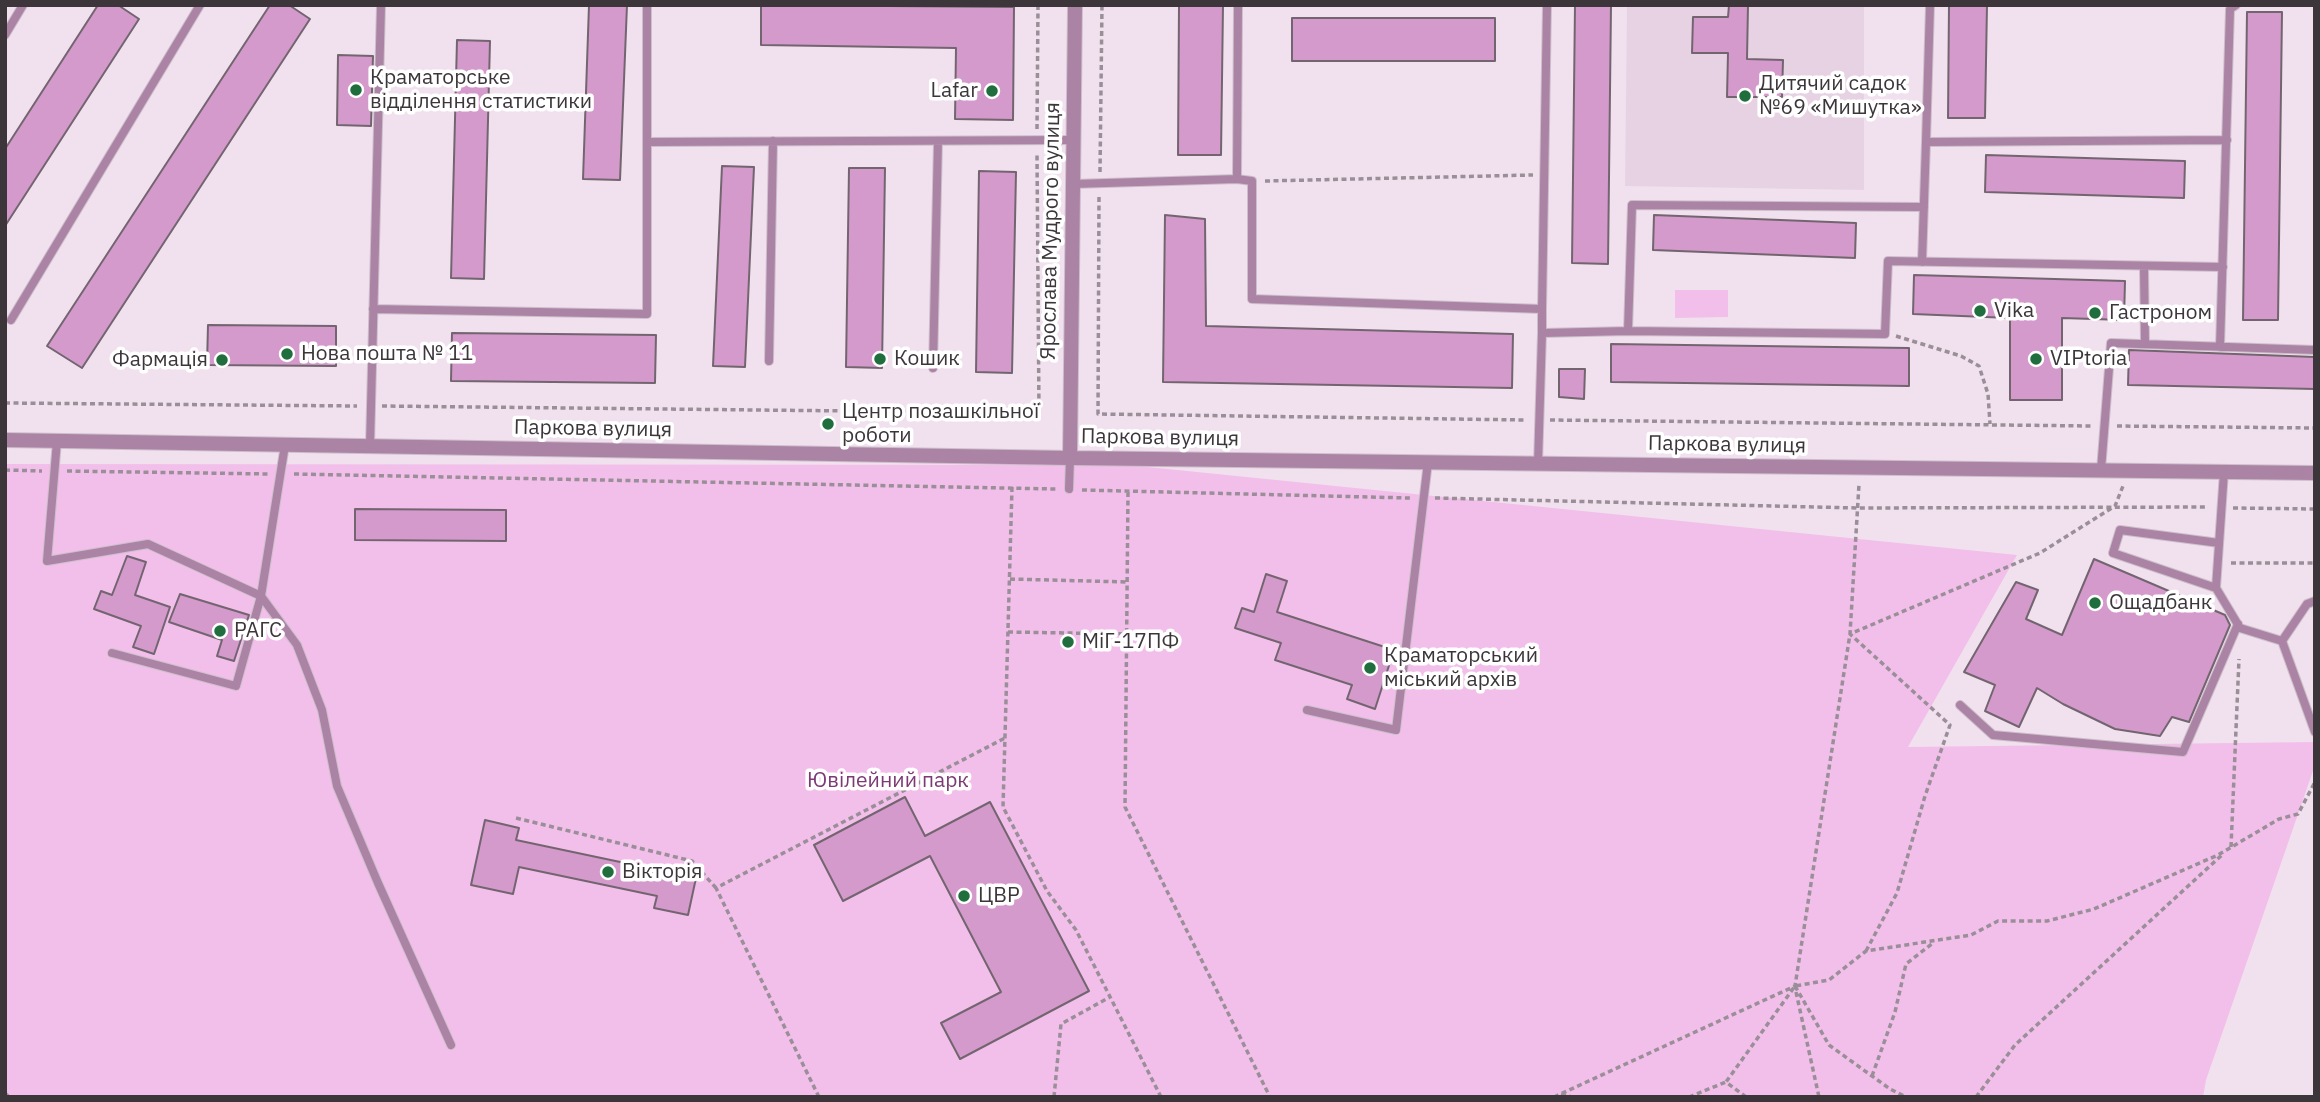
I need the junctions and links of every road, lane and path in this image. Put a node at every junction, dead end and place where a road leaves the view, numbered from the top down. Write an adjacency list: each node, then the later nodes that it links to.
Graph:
1 (23, 5): 12 (lane)
2 (200, 5): 31 (lane)
3 (381, 5): 29 (lane)
4 (646, 5): 18 (lane)
5 (1038, 5): 13 (path)
6 (1075, 5): 17 (street, Ярослава Мудрого вулиця)
7 (1102, 5): 23 (path)
8 (1238, 5): 21 (lane)
9 (1547, 5): 20 (lane)
10 (1930, 5): 19 (lane)
11 (2236, 5): 14 (lane)
12 (5, 35)
13 (1037, 140): 16 (lane); 17 (lane); 41 (path)
14 (2227, 140): 19 (lane); 28 (lane)
15 (773, 141): 16 (lane); 18 (lane); 38 (lane)
16 (938, 141): 39 (lane)
17 (1074, 141): 24 (street, Ярослава Мудрого вулиця)
18 (647, 142): 29 (lane)
19 (1926, 142): 25 (lane)
20 (1545, 175): 22 (path); 30 (lane)
21 (1237, 179): 22 (lane); 23 (lane)
22 (1252, 181): 30 (lane)
23 (1100, 183): 24 (lane); 42 (path)
24 (1073, 184): 50 (street, Ярослава Мудрого вулиця)
25 (1924, 207): 26 (lane); 32 (lane)
26 (1922, 262): 27 (lane); 34 (lane)
27 (2144, 266): 28 (lane); 35 (lane)
28 (2223, 267): 36 (lane)
29 (373, 309): 41 (lane)
30 (1542, 309): 33 (lane)
31 (11, 320)
32 (1628, 331): 33 (lane); 34 (lane)
33 (1542, 333): 42 (lane)
34 (1885, 334): 43 (path)
35 (2145, 344): 36 (lane); 44 (lane)
36 (2220, 346): 37 (lane)
37 (2315, 350)
38 (769, 361)
39 (933, 368)
40 (5, 403): 41 (path)
41 (371, 406): 49 (lane)
42 (1540, 420): 43 (path); 52 (lane)
43 (1990, 424): 44 (path)
44 (2105, 426): 45 (path); 54 (lane)
45 (2315, 428)
46 (5, 440): 47 (street, Паркова вулиця)
47 (57, 441): 48 (street, Паркова вулиця); 56 (lane)
48 (285, 445): 49 (street, Паркова вулиця); 60 (lane)
49 (370, 446): 50 (street, Паркова вулиця)
50 (1070, 458): 51 (street, Паркова вулиця); 61 (lane)
51 (1427, 462): 52 (street, Паркова вулиця); 62 (lane)
52 (1538, 464): 53 (street, Паркова вулиця)
53 (1861, 468): 54 (street, Паркова вулиця); 64 (path)
54 (2101, 470): 57 (street, Паркова вулиця)
55 (5, 471): 56 (path)
56 (54, 471): 60 (path); 73 (lane)
57 (2130, 471): 58 (street, Паркова вулиця); 63 (path)
58 (2224, 472): 59 (street, Паркова вулиця); 65 (lane)
59 (2315, 473)
60 (280, 474): 70 (path); 73 (lane)
61 (1069, 489)
62 (1423, 498): 64 (path); 71 (path); 82 (lane)
63 (2115, 506): 64 (path); 65 (path); 78 (path)
64 (1858, 508): 78 (path)
65 (2222, 508): 66 (path); 67 (lane)
66 (2315, 509)
67 (2220, 543): 68 (lane); 72 (lane)
68 (2218, 563): 69 (path); 72 (lane)
69 (2315, 563)
70 (1010, 579): 71 (path); 76 (path)
71 (1127, 582): 77 (path)
72 (2216, 588): 75 (lane)
73 (261, 596): 80 (lane); 93 (lane)
74 (2315, 601): 79 (lane)
75 (2239, 626): 79 (lane); 81 (lane); 87 (path)
76 (1008, 632): 77 (path); 84 (path)
77 (1126, 634): 102 (path)
78 (1850, 634): 90 (path); 91 (path)
79 (2282, 641): 83 (lane)
80 (112, 653)
81 (1961, 705)
82 (1307, 710)
83 (2315, 732)
84 (1005, 738): 88 (path); 92 (path)
85 (2315, 782): 87 (path)
86 (516, 818): 88 (path)
87 (2231, 847): 89 (path); 109 (path)
88 (716, 888): 99 (path)
89 (1935, 941): 90 (path); 94 (path)
90 (1866, 951): 91 (path)
91 (1795, 986): 94 (path); 95 (path); 97 (path); 107 (path)
92 (1110, 997): 100 (path); 101 (path)
93 (451, 1045)
94 (1872, 1076): 108 (path)
95 (1726, 1082): 105 (path); 106 (path)
96 (5, 1093): 98 (path)
97 (1560, 1094): 103 (path); 104 (path)
98 (9, 1097)
99 (819, 1097)
100 (1054, 1097)
101 (1161, 1097)
102 (1270, 1097)
103 (1554, 1097)
104 (1572, 1097)
105 (1689, 1097)
106 (1746, 1097)
107 (1819, 1097)
108 (1906, 1097)
109 (1976, 1097)

